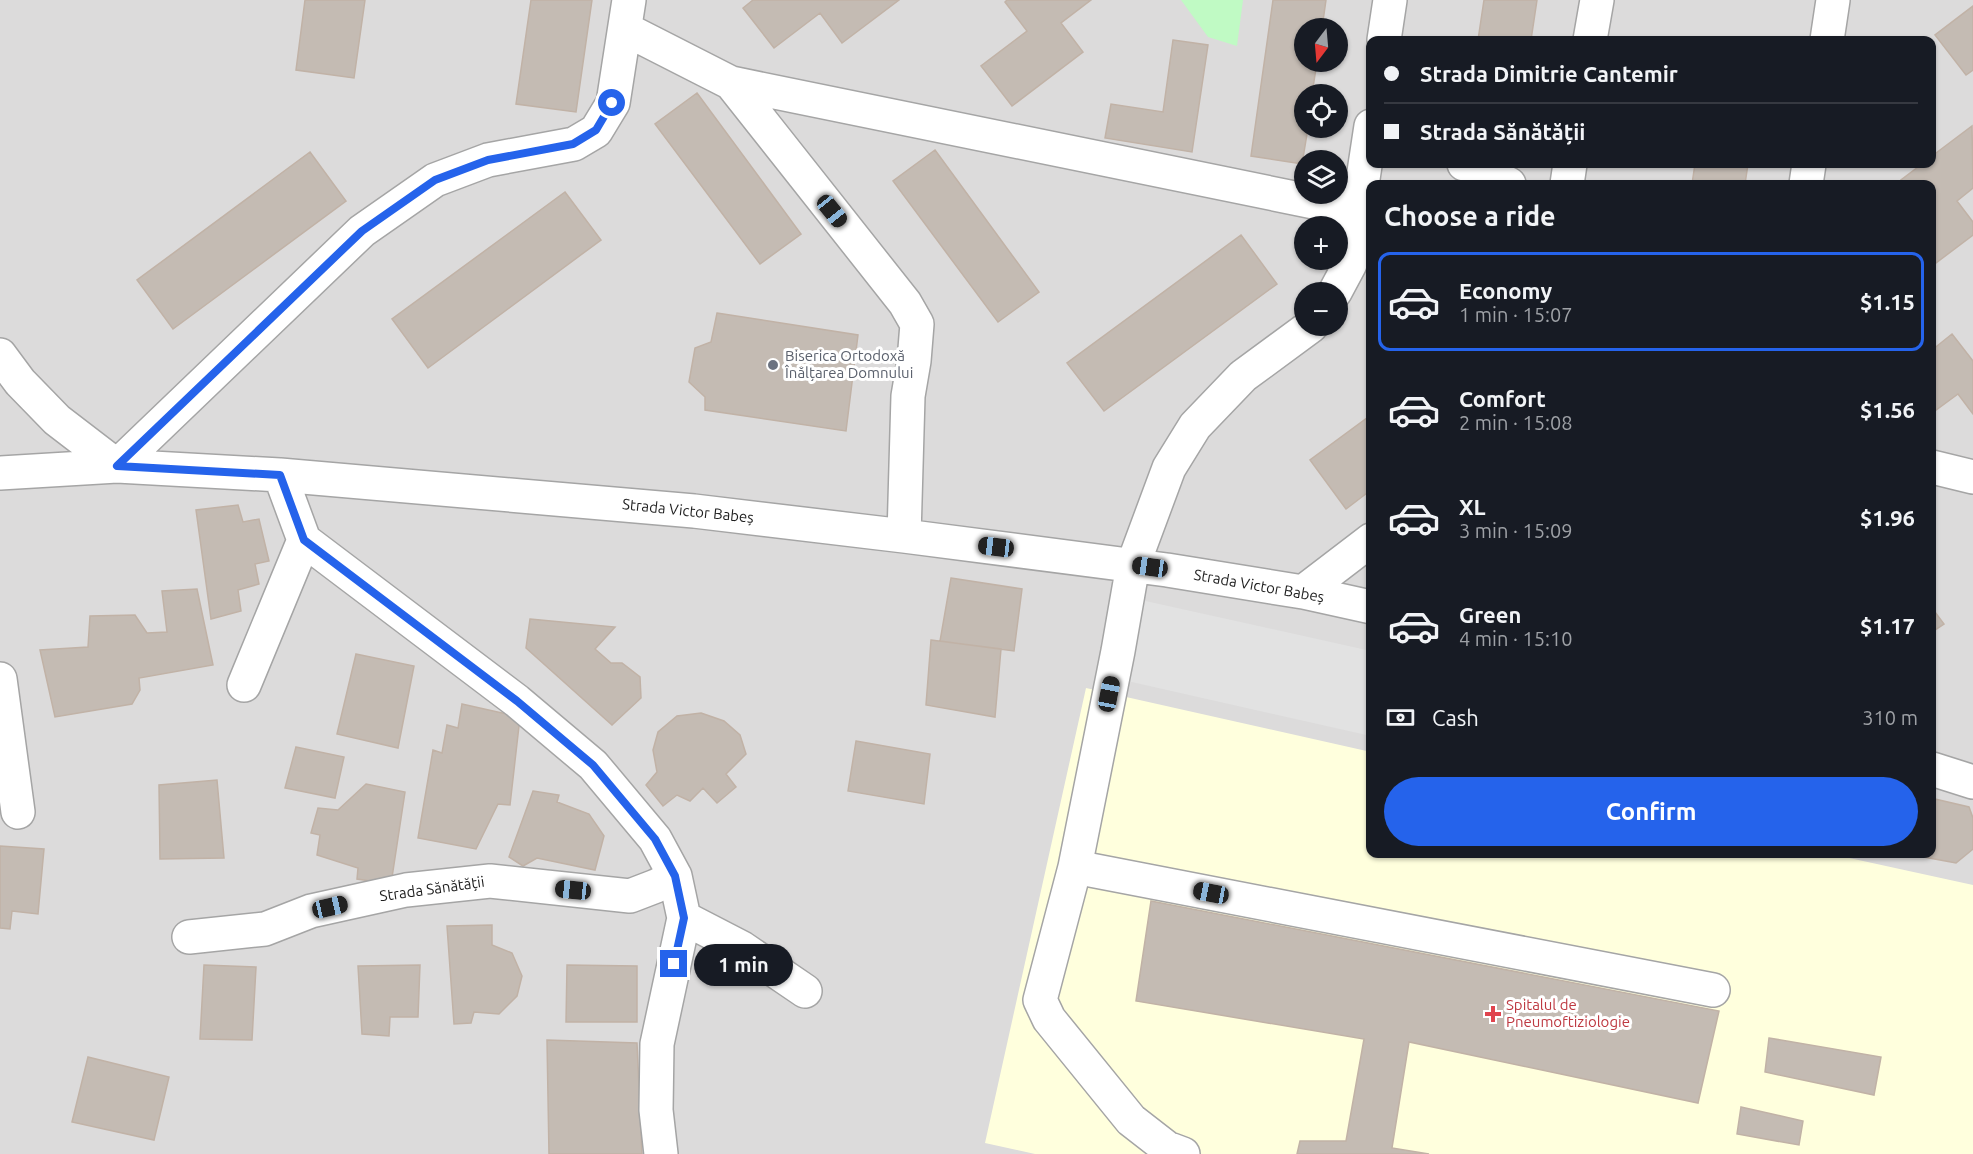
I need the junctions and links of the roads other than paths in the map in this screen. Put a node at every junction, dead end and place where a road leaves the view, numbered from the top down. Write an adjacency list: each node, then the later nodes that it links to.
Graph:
1 (1390, 0): 5 (street)
2 (1597, 0): 6 (street)
3 (1833, 0): 7 (street)
4 (627, 14): 8 (street); 16 (street)
5 (1385, 36)
6 (1591, 36)
7 (1828, 36)
8 (730, 83): 12 (street); 21 (street)
9 (1366, 162): 12 (street)
10 (1477, 168): 11 (street)
11 (1501, 180)
12 (1358, 211): 13 (street)
13 (1340, 282)
14 (1297, 336): 24 (street)
15 (0, 355): 16 (street)
16 (117, 466): 18 (street, Strada Victor Babeș); 19 (street, Strada Victor Babeș)
17 (1936, 468): 20 (street)
18 (0, 473)
19 (280, 475): 21 (street, Strada Victor Babeș); 22 (street)
20 (1973, 477)
21 (904, 536): 24 (street, Strada Victor Babeș)
22 (304, 540): 28 (street); 33 (street)
23 (1366, 544): 25 (street)
24 (1133, 565): 25 (street, Strada Victor Babeș); 32 (street)
25 (1304, 592): 26 (street, Strada Victor Babeș)
26 (1366, 606)
27 (0, 678): 31 (street)
28 (244, 685)
29 (1936, 771): 30 (street)
30 (1973, 782)
31 (18, 812)
32 (1075, 867): 36 (street); 39 (street)
33 (675, 876): 34 (street); 35 (street, Strada Sănătății)
34 (684, 918): 37 (street); 38 (street)
35 (189, 937)
36 (1713, 990)
37 (805, 991)
38 (661, 1154)
39 (1183, 1154)

